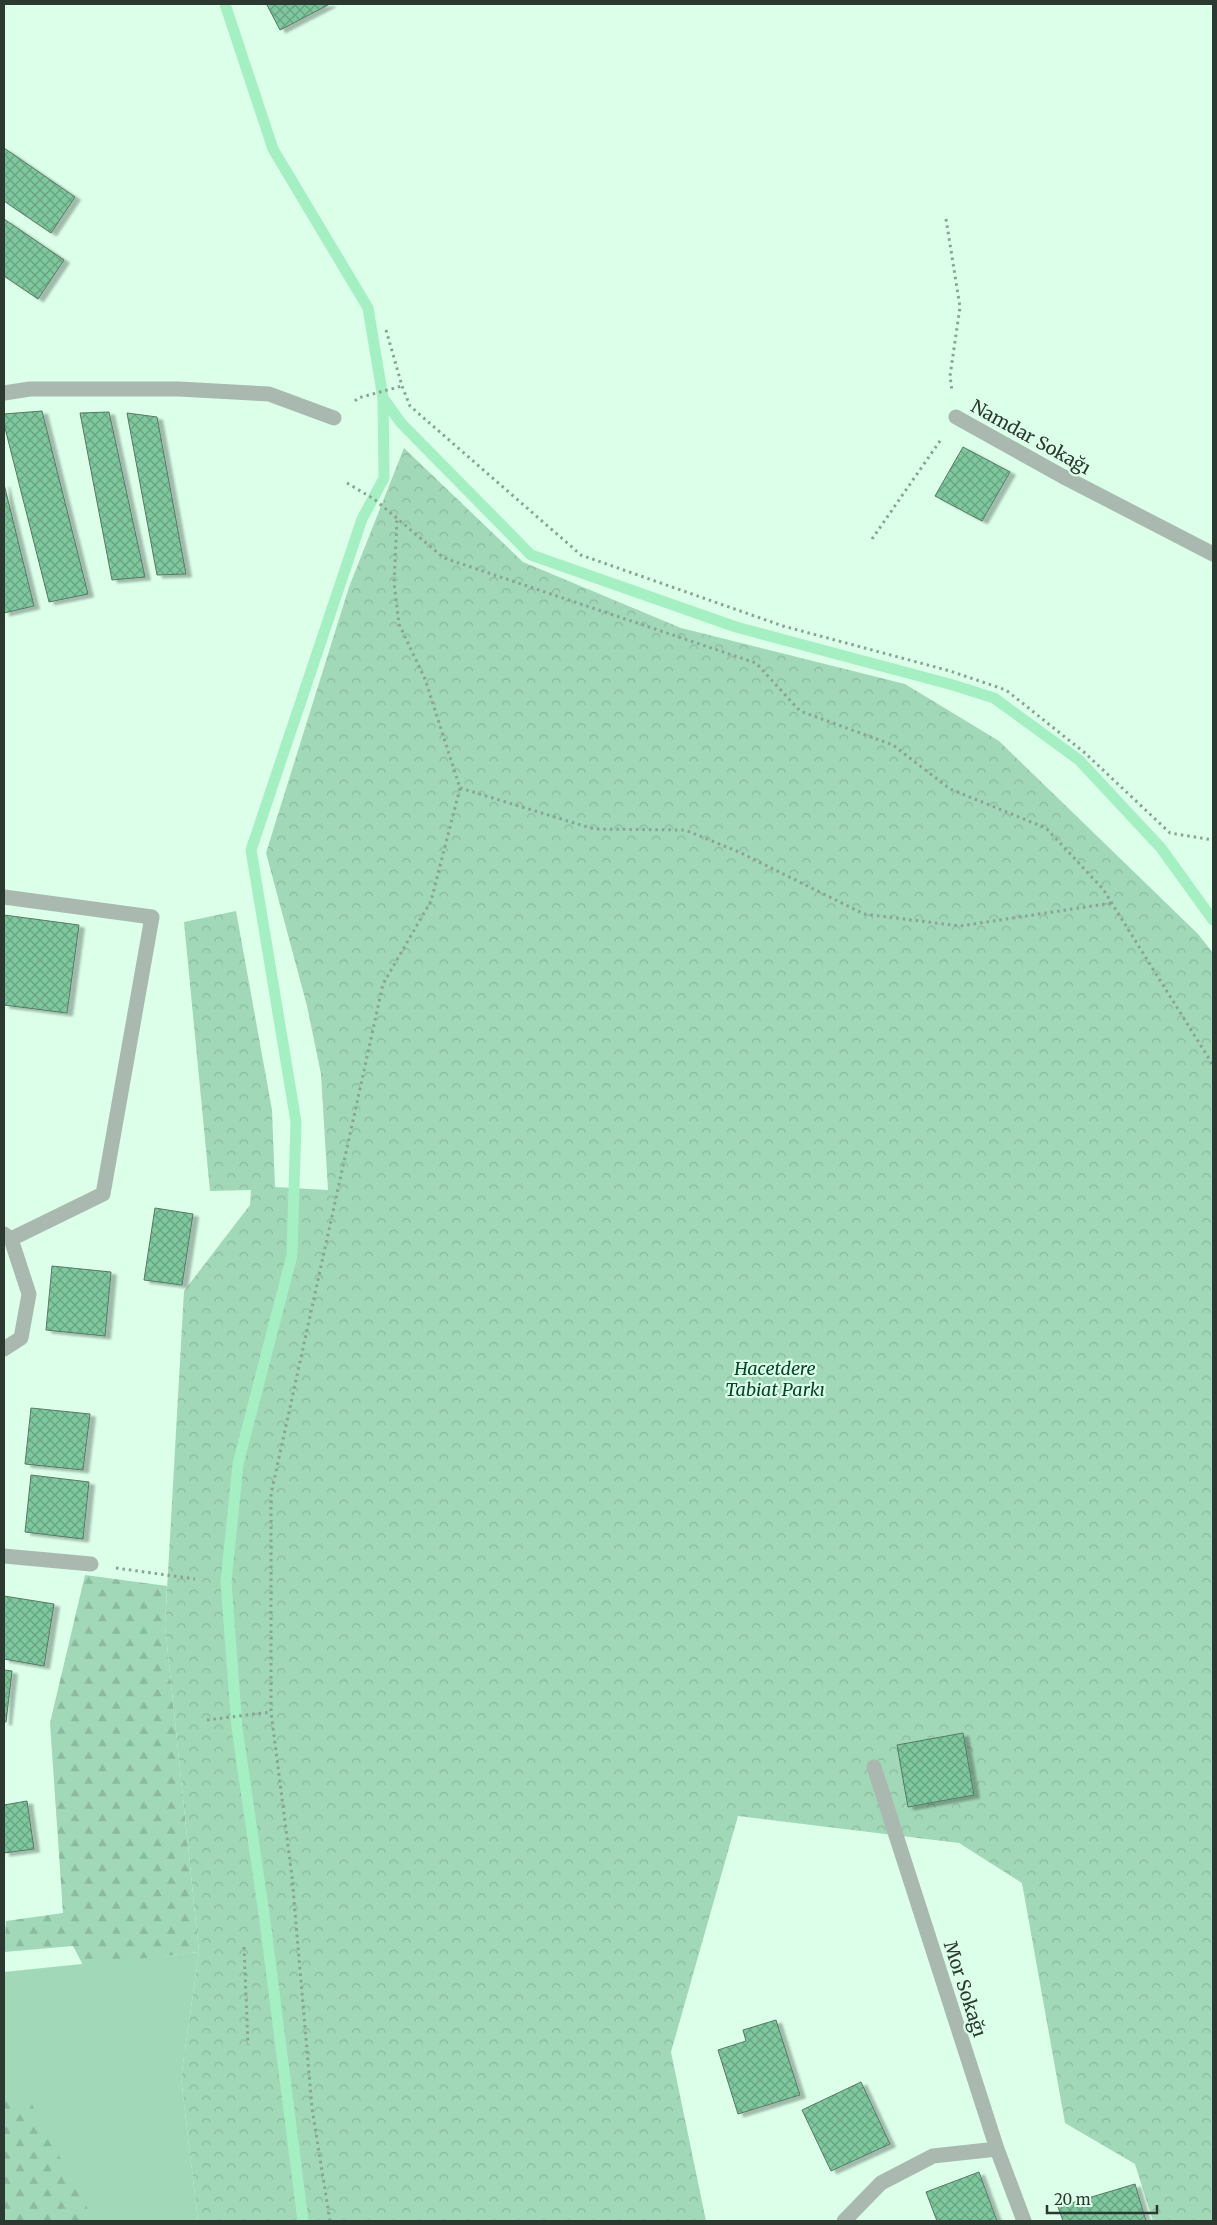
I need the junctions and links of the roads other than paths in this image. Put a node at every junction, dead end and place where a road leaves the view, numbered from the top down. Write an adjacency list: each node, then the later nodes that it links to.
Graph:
1 (4, 393): 3 (street)
2 (956, 416): 4 (street, Namdar Sokağı)
3 (334, 418)
4 (1213, 554)
5 (4, 897): 6 (street)
6 (7, 1236): 7 (street)
7 (4, 1349)
8 (4, 1556): 9 (street)
9 (91, 1564)
10 (874, 1767): 11 (street, Mor Sokağı)
11 (997, 2149): 12 (street); 13 (street, Mor Sokağı)
12 (844, 2221)
13 (1024, 2221)

